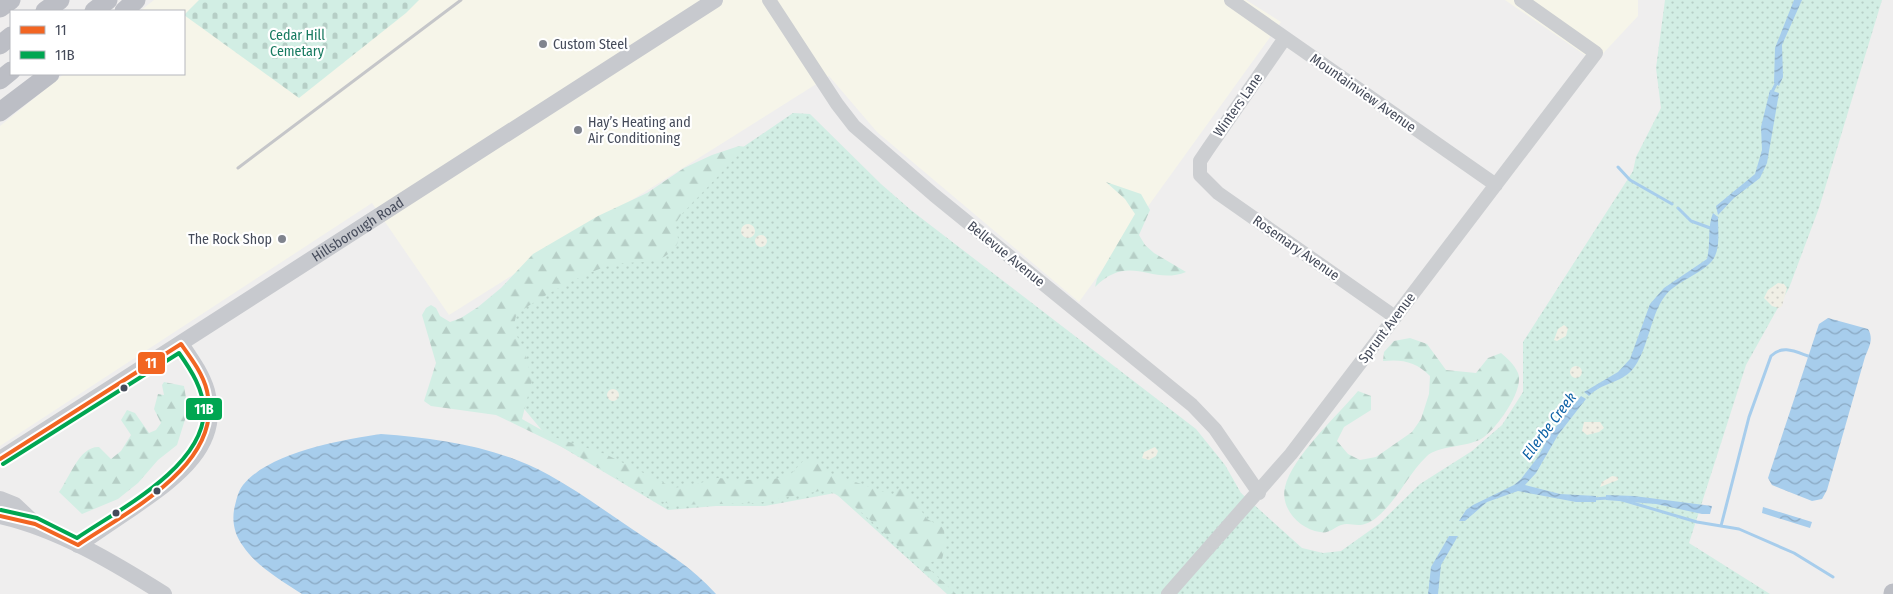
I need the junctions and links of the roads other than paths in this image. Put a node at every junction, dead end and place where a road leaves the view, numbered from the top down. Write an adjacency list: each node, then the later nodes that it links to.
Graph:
1 (11, 0): 9 (highway)
2 (60, 0): 10 (highway)
3 (108, 0): 11 (highway)
4 (136, 0): 12 (highway)
5 (715, 0): 21 (main road, Hillsborough Road)
6 (769, 0): 23 (street, Bellevue Avenue)
7 (1231, 0): 14 (street, Mountainview Avenue)
8 (1521, 0): 19 (street, Sprunt Avenue)
9 (0, 8)
10 (47, 10)
11 (95, 10)
12 (125, 10)
13 (10, 37): 15 (highway)
14 (1285, 38): 18 (street, Winters Lane); 19 (street, Mountainview Avenue)
15 (0, 45)
16 (49, 75): 17 (highway)
17 (0, 112)
18 (1200, 175): 20 (street, Rosemary Avenue)
19 (1496, 185): 20 (street, Sprunt Avenue)
20 (1395, 317): 23 (street, Sprunt Avenue)
21 (181, 344): 22 (main road, Hillsborough Road); 27 (main road)
22 (0, 459)
23 (1259, 493): 29 (street, Sprunt Avenue)
24 (0, 499): 26 (main road)
25 (0, 516): 26 (main road)
26 (35, 524): 27 (main road)
27 (78, 545): 28 (main road)
28 (164, 594)
29 (1168, 594)

